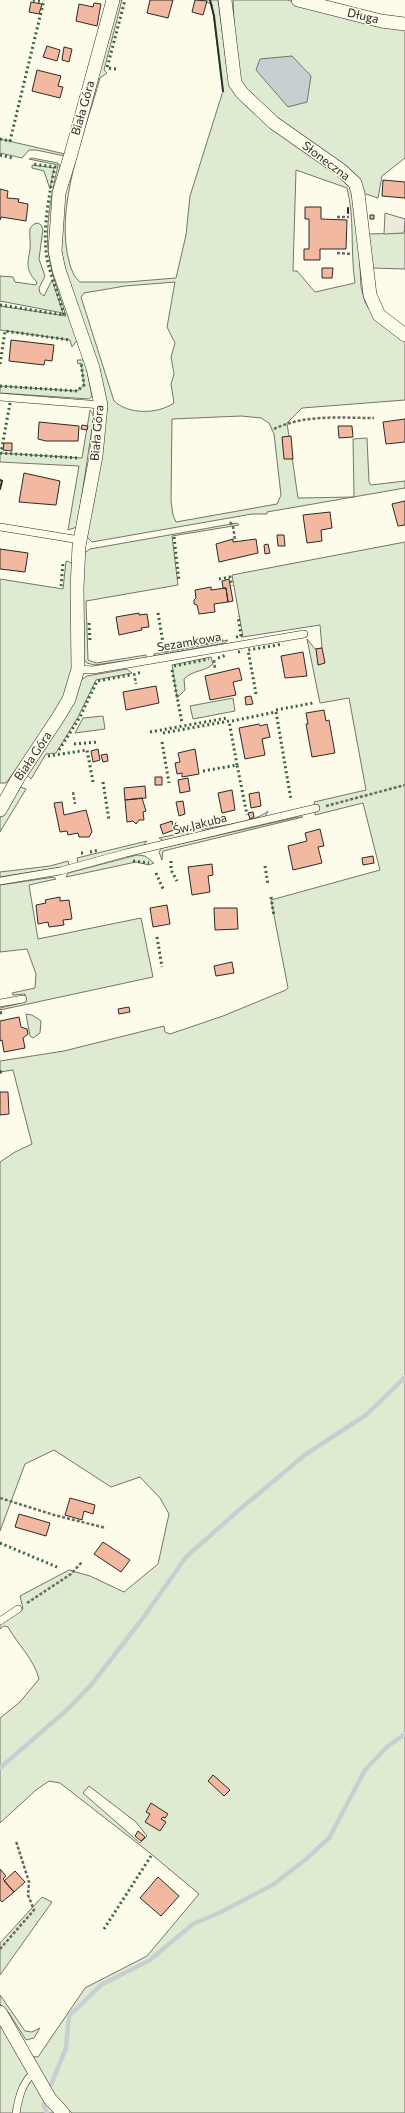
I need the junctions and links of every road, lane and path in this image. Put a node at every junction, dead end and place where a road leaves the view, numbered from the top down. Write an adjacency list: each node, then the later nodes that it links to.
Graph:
1 (113, 0): 11 (street, Biała Góra)
2 (225, 0): 9 (street, Słoneczna)
3 (298, 0): 4 (street, Długa)
4 (405, 24)
5 (337, 216): 6 (path)
6 (352, 217)
7 (337, 253): 8 (path)
8 (352, 254)
9 (405, 335)
10 (0, 397): 11 (lane)
11 (100, 404): 16 (street, Biała Góra)
12 (374, 418): 13 (path)
13 (274, 429)
14 (230, 522): 17 (path)
15 (0, 527): 16 (lane)
16 (80, 540): 21 (street, Biała Góra)
17 (235, 540)
18 (304, 634): 21 (lane, Sezamkowa)
19 (213, 656): 20 (path)
20 (215, 669)
21 (78, 670): 25 (street, Biała Góra)
22 (134, 672): 23 (path)
23 (136, 684)
24 (405, 785): 28 (path)
25 (4, 792): 29 (street, Biała Góra)
26 (73, 792): 27 (path)
27 (75, 804)
28 (316, 808): 30 (lane, Św.Jakuba)
29 (0, 810)
30 (0, 881)
31 (23, 999): 32 (lane)
32 (0, 1003)
33 (0, 1498): 34 (path)
34 (106, 1528)
35 (82, 1562): 36 (path)
36 (18, 1609): 37 (lane)
37 (0, 1621)
38 (16, 1841): 39 (path)
39 (0, 1949)
40 (0, 2012): 41 (street)
41 (35, 2071): 42 (lane); 43 (street)
42 (16, 2113)
43 (63, 2113)

